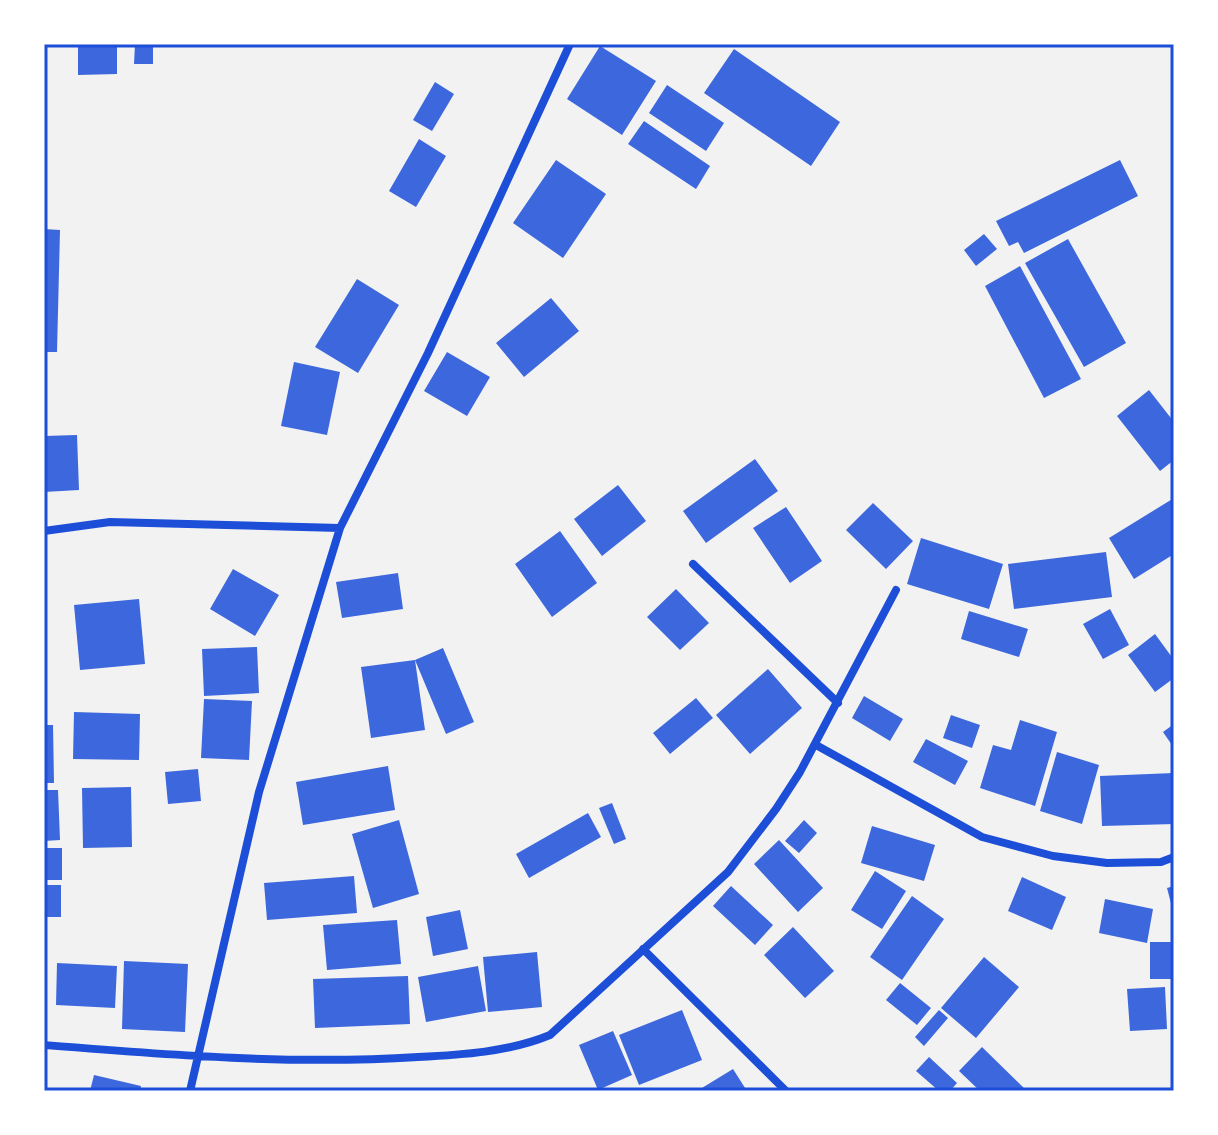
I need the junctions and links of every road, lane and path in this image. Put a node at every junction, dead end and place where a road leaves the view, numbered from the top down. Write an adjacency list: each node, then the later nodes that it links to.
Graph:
1 (570, 44): 2 (street)
2 (340, 528): 3 (street); 11 (street)
3 (44, 531)
4 (693, 564): 6 (street)
5 (896, 590): 6 (street)
6 (838, 703): 7 (street)
7 (816, 745): 8 (street); 9 (street)
8 (1174, 857)
9 (643, 949): 11 (street); 13 (street)
10 (44, 1045): 11 (street)
11 (198, 1058): 12 (street)
12 (190, 1091)
13 (786, 1091)

